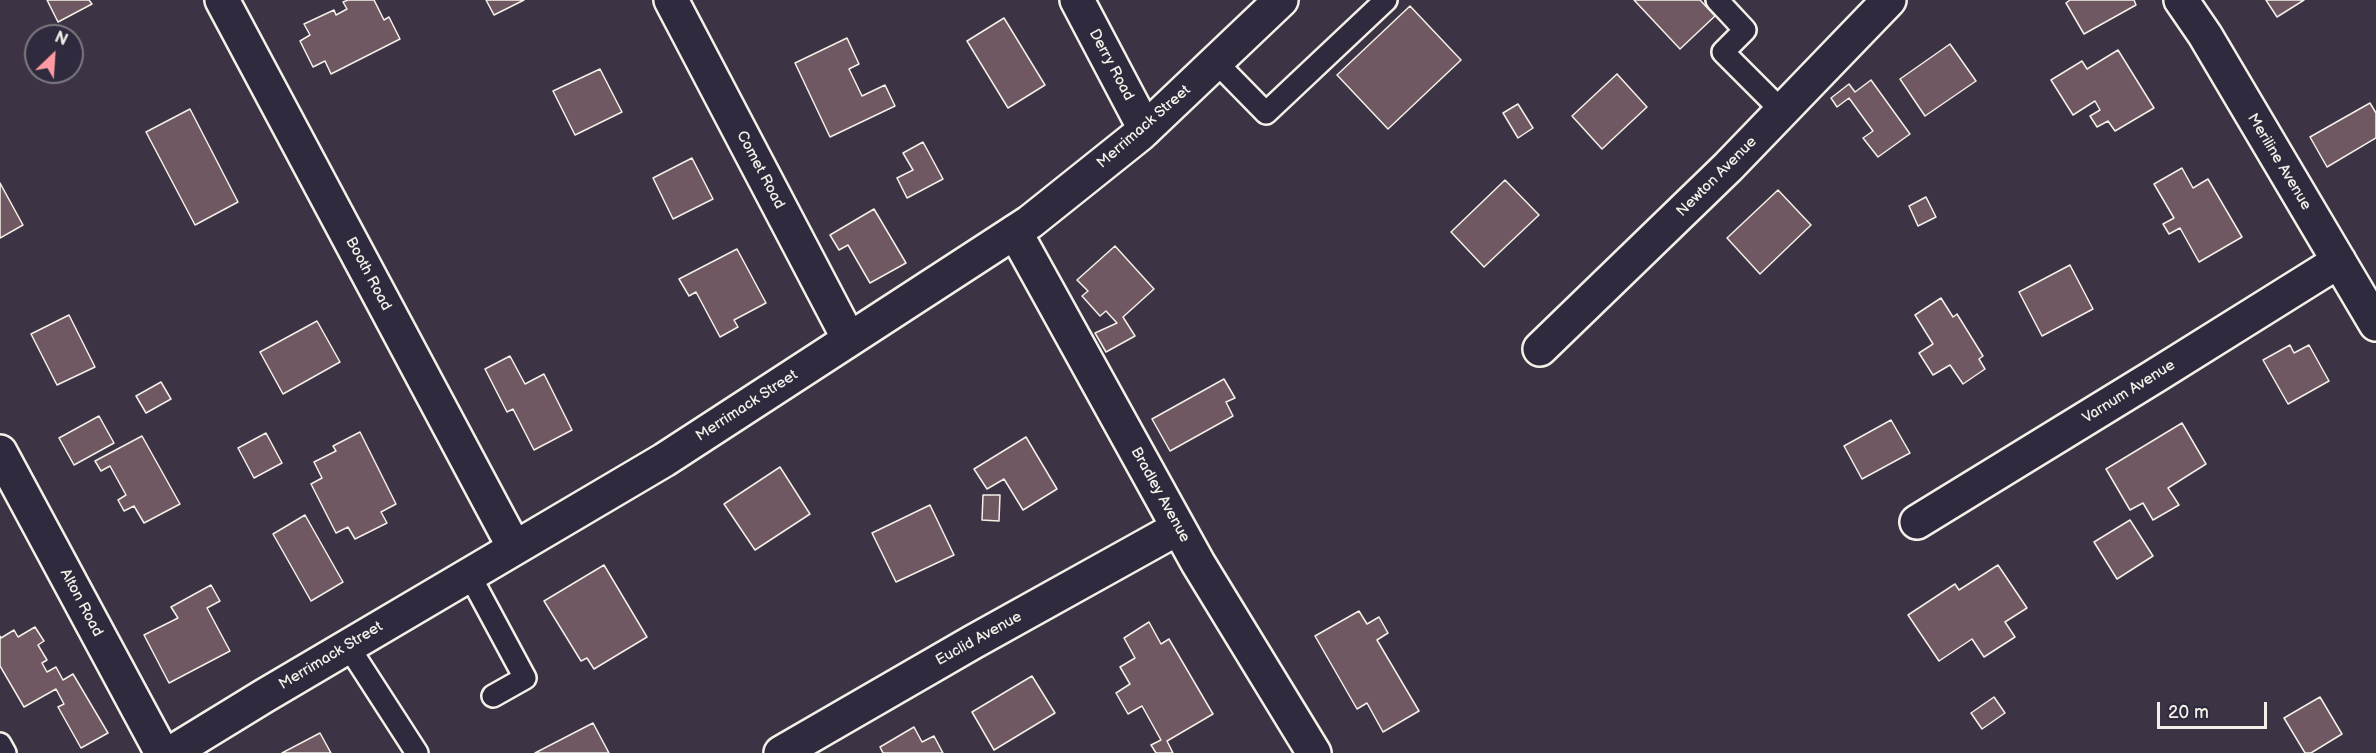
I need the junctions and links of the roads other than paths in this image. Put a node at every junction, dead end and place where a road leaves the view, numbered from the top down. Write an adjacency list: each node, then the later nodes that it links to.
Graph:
1 (222, 0): 20 (street, Booth Road)
2 (671, 0): 15 (street, Comet Road)
3 (1077, 0): 11 (street, Derry Road)
4 (1281, 0): 9 (street, Merrimack Street)
5 (1386, 0): 9 (lane)
6 (1717, 0): 10 (lane)
7 (1888, 0): 10 (street, Newton Avenue)
8 (2181, 0): 13 (street, Meriline Avenue)
9 (1216, 62): 11 (street, Merrimack Street)
10 (1782, 111): 16 (street, Newton Avenue)
11 (1145, 129): 12 (street, Merrimack Street)
12 (1014, 232): 15 (street, Merrimack Street); 19 (street, Bradley Avenue)
13 (2338, 261): 14 (street, Meriline Avenue); 18 (street, Varnum Avenue)
14 (2376, 324)
15 (849, 339): 20 (street, Merrimack Street)
16 (1540, 349)
17 (0, 452): 26 (street, Alton Road)
18 (1917, 522)
19 (1178, 528): 29 (street, Euclid Avenue); 30 (street, Bradley Avenue)
20 (514, 547): 21 (street, Merrimack Street)
21 (469, 574): 22 (street, Merrimack Street); 23 (lane)
22 (348, 646): 27 (street, Merrimack Street); 28 (lane)
23 (493, 696)
24 (0, 744): 25 (lane)
25 (5, 753)
26 (162, 753)
27 (171, 753)
28 (417, 753)
29 (781, 753)
30 (1314, 753)

